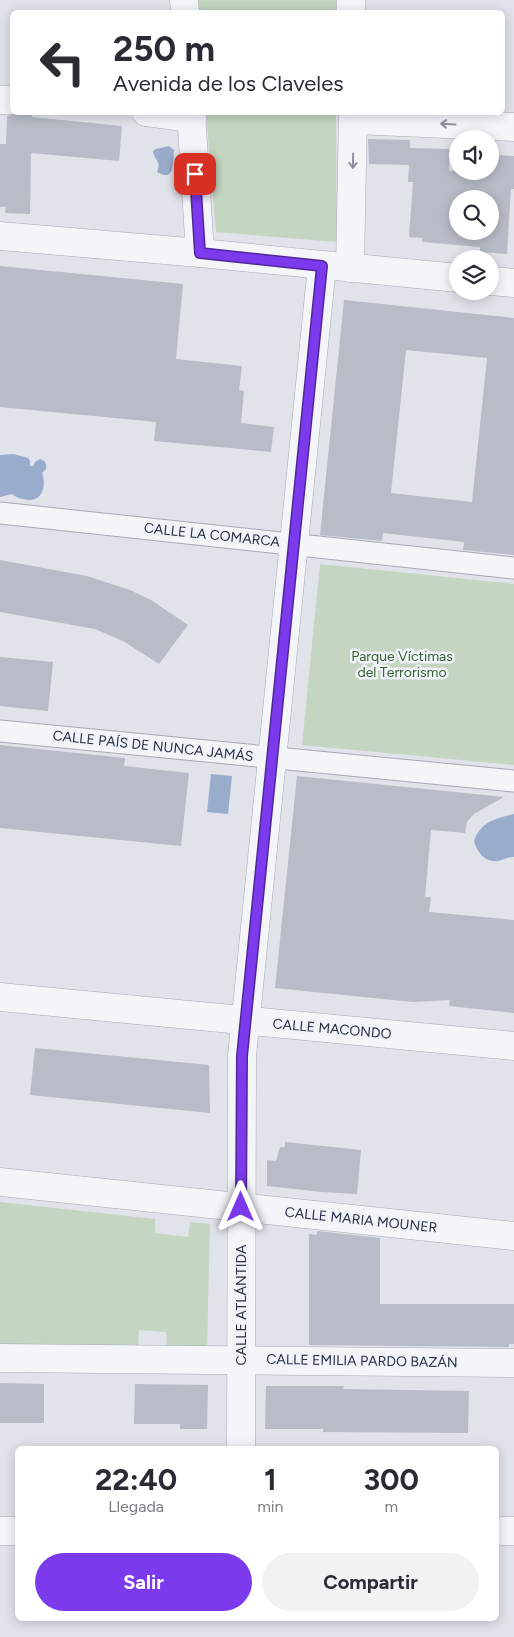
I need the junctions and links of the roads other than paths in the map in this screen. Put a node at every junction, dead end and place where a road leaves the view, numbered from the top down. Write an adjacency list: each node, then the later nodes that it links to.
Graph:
1 (191, 115): 5 (street)
2 (354, 116): 3 (street, one-way to 2); 7 (street, one-way to 7)
3 (514, 127)
4 (0, 236): 5 (street)
5 (200, 253): 6 (street)
6 (322, 266): 7 (street); 12 (street, CALLE ATLÁNTIDA)
7 (350, 268): 8 (street)
8 (449, 277)
9 (499, 282): 10 (street)
10 (514, 283)
11 (0, 512): 12 (street, CALLE LA COMARCA)
12 (294, 544): 13 (street, CALLE LA COMARCA); 15 (street, CALLE ATLÁNTIDA)
13 (514, 568)
14 (0, 731): 15 (street, CALLE PAÍS DE NUNCA JAMÁS)
15 (272, 758): 16 (street, CALLE PAÍS DE NUNCA JAMÁS); 18 (street, CALLE ATLÁNTIDA)
16 (514, 781)
17 (0, 997): 18 (street, CALLE MACONDO)
18 (246, 1021): 19 (street, CALLE MACONDO); 21 (street, CALLE ATLÁNTIDA)
19 (514, 1046)
20 (0, 1182): 21 (street, CALLE MARIA MOUNER)
21 (241, 1207): 22 (street, CALLE MARIA MOUNER); 24 (street, CALLE ATLÁNTIDA)
22 (514, 1236)
23 (0, 1358): 24 (street, CALLE EMILIA PARDO BAZÁN)
24 (241, 1360): 25 (street, CALLE EMILIA PARDO BAZÁN); 26 (street, CALLE ATLÁNTIDA)
25 (514, 1363)
26 (240, 1446)
27 (0, 1531): 28 (street)
28 (15, 1531)
29 (499, 1531): 30 (street)
30 (514, 1531)

